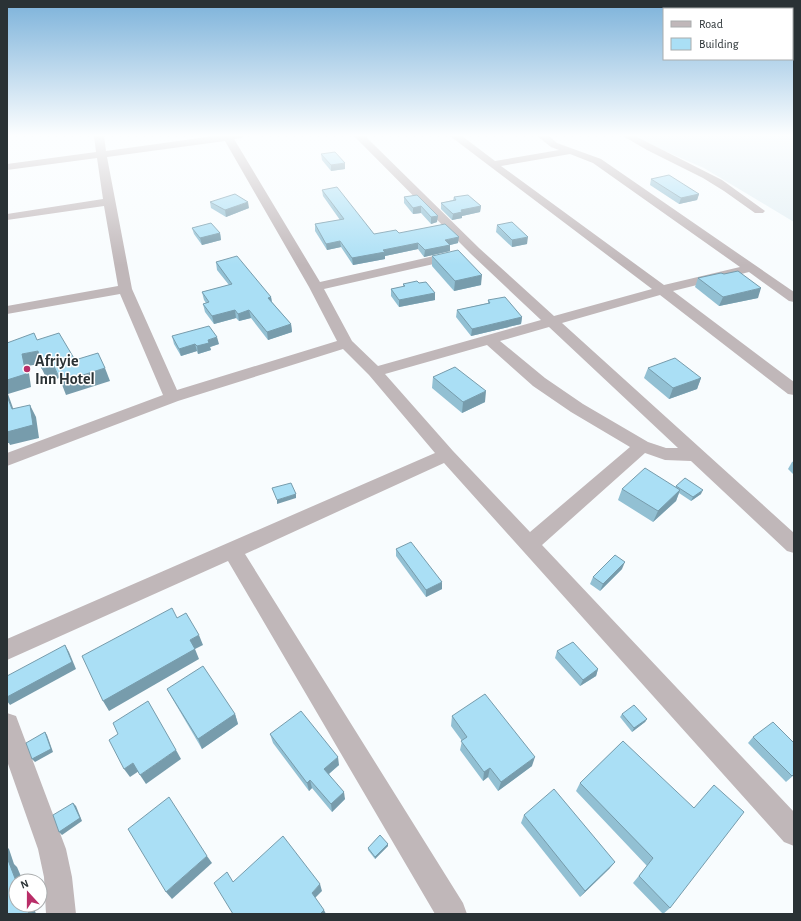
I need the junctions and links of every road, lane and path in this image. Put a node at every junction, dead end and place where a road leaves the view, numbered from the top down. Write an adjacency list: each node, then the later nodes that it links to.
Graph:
1 (106, 179): 7 (street)
2 (256, 179): 12 (street)
3 (402, 179): 10 (street)
4 (513, 179): 14 (street)
5 (623, 179): 11 (street)
6 (712, 179): 8 (street)
7 (109, 202): 9 (street); 13 (street)
8 (759, 210)
9 (7, 217)
10 (475, 251): 12 (street); 17 (street)
11 (751, 268): 14 (street); 15 (street)
12 (316, 287): 19 (street)
13 (125, 289): 16 (street); 22 (street)
14 (662, 290): 17 (street); 21 (street)
15 (794, 298)
16 (7, 310)
17 (551, 321): 18 (street); 25 (street)
18 (489, 339): 20 (street); 23 (street)
19 (346, 343): 20 (street); 22 (street)
20 (375, 372): 24 (street)
21 (794, 390)
22 (172, 397): 26 (street)
23 (642, 446): 25 (street); 28 (street)
24 (447, 455): 28 (street); 29 (street)
25 (697, 455): 27 (street)
26 (7, 460)
27 (793, 543)
28 (530, 544): 32 (street)
29 (232, 550): 30 (street); 34 (street)
30 (7, 650)
31 (7, 725): 33 (street)
32 (794, 832)
33 (61, 914)
34 (452, 914)

